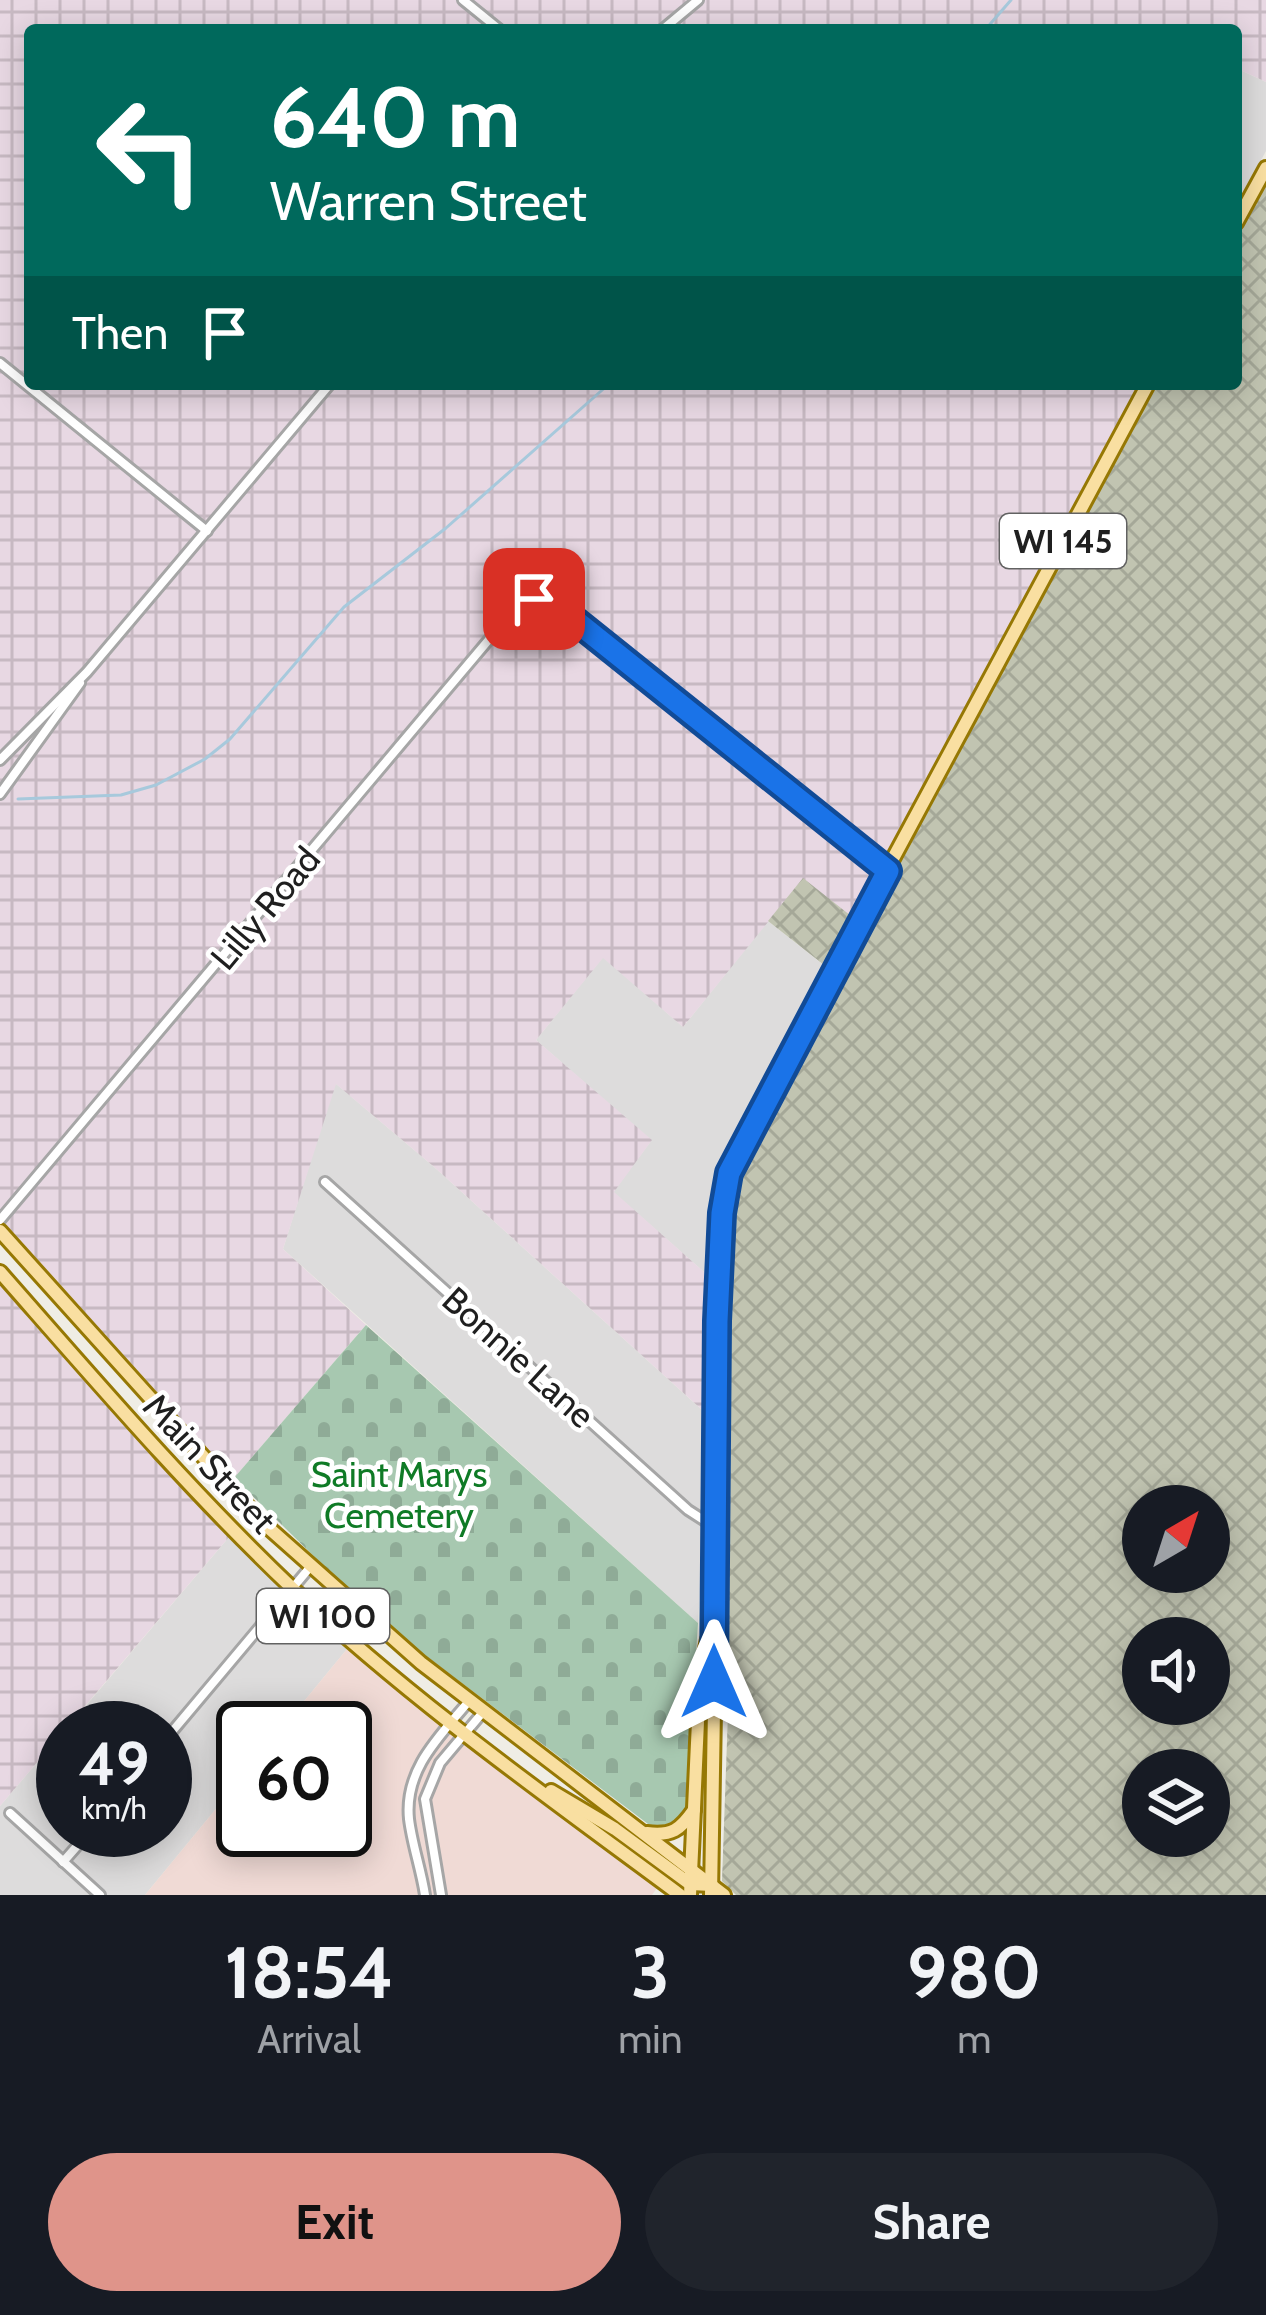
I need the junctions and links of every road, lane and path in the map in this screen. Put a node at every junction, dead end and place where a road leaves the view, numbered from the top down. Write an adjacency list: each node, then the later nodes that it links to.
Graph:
1 (463, 0): 3 (street)
2 (698, 0): 4 (street)
3 (493, 24)
4 (669, 24)
5 (1266, 168): 6 (main road)
6 (1242, 212)
7 (0, 363): 8 (street)
8 (24, 382)
9 (33, 390): 12 (street)
10 (325, 390): 12 (street)
11 (1145, 390): 16 (main road, WI 145)
12 (207, 530): 13 (street)
13 (87, 672): 14 (street); 15 (street)
14 (0, 760)
15 (0, 794)
16 (888, 871): 18 (street, Lilly Road); 23 (main road, WI 145)
17 (325, 1182): 23 (street, Bonnie Lane)
18 (0, 1220)
19 (0, 1231): 21 (main road, Main Street / WI 100)
20 (0, 1272): 22 (main road, Main Street / WI 100)
21 (164, 1416): 22 (main road); 24 (main road, Main Street / WI 100)
22 (143, 1435): 25 (main road, Main Street / WI 100)
23 (716, 1528): 26 (main road, WI 145)
24 (311, 1566): 25 (street); 27 (main road, Main Street / WI 100)
25 (292, 1588): 28 (street); 30 (main road, Main Street / WI 100)
26 (715, 1608): 32 (main road, WI 145); 40 (main road, WI 145)
27 (469, 1701): 29 (main road, Main Street / WI 100); 30 (street)
28 (192, 1708)
29 (483, 1712): 31 (street); 36 (main road, Main Street / WI 100)
30 (451, 1723): 31 (main road, Main Street / WI 100); 35 (street)
31 (466, 1733): 34 (street); 39 (main road, Main Street / WI 100)
32 (695, 1809): 36 (main road); 39 (main road, WI 145)
33 (10, 1813): 38 (street)
34 (428, 1828): 35 (street); 43 (street)
35 (411, 1831): 42 (street)
36 (642, 1832): 39 (main road, Main Street / WI 100)
37 (68, 1857): 38 (street)
38 (64, 1862): 41 (street)
39 (688, 1886): 40 (main road)
40 (716, 1892)
41 (100, 1895)
42 (425, 1895)
43 (441, 1895)

